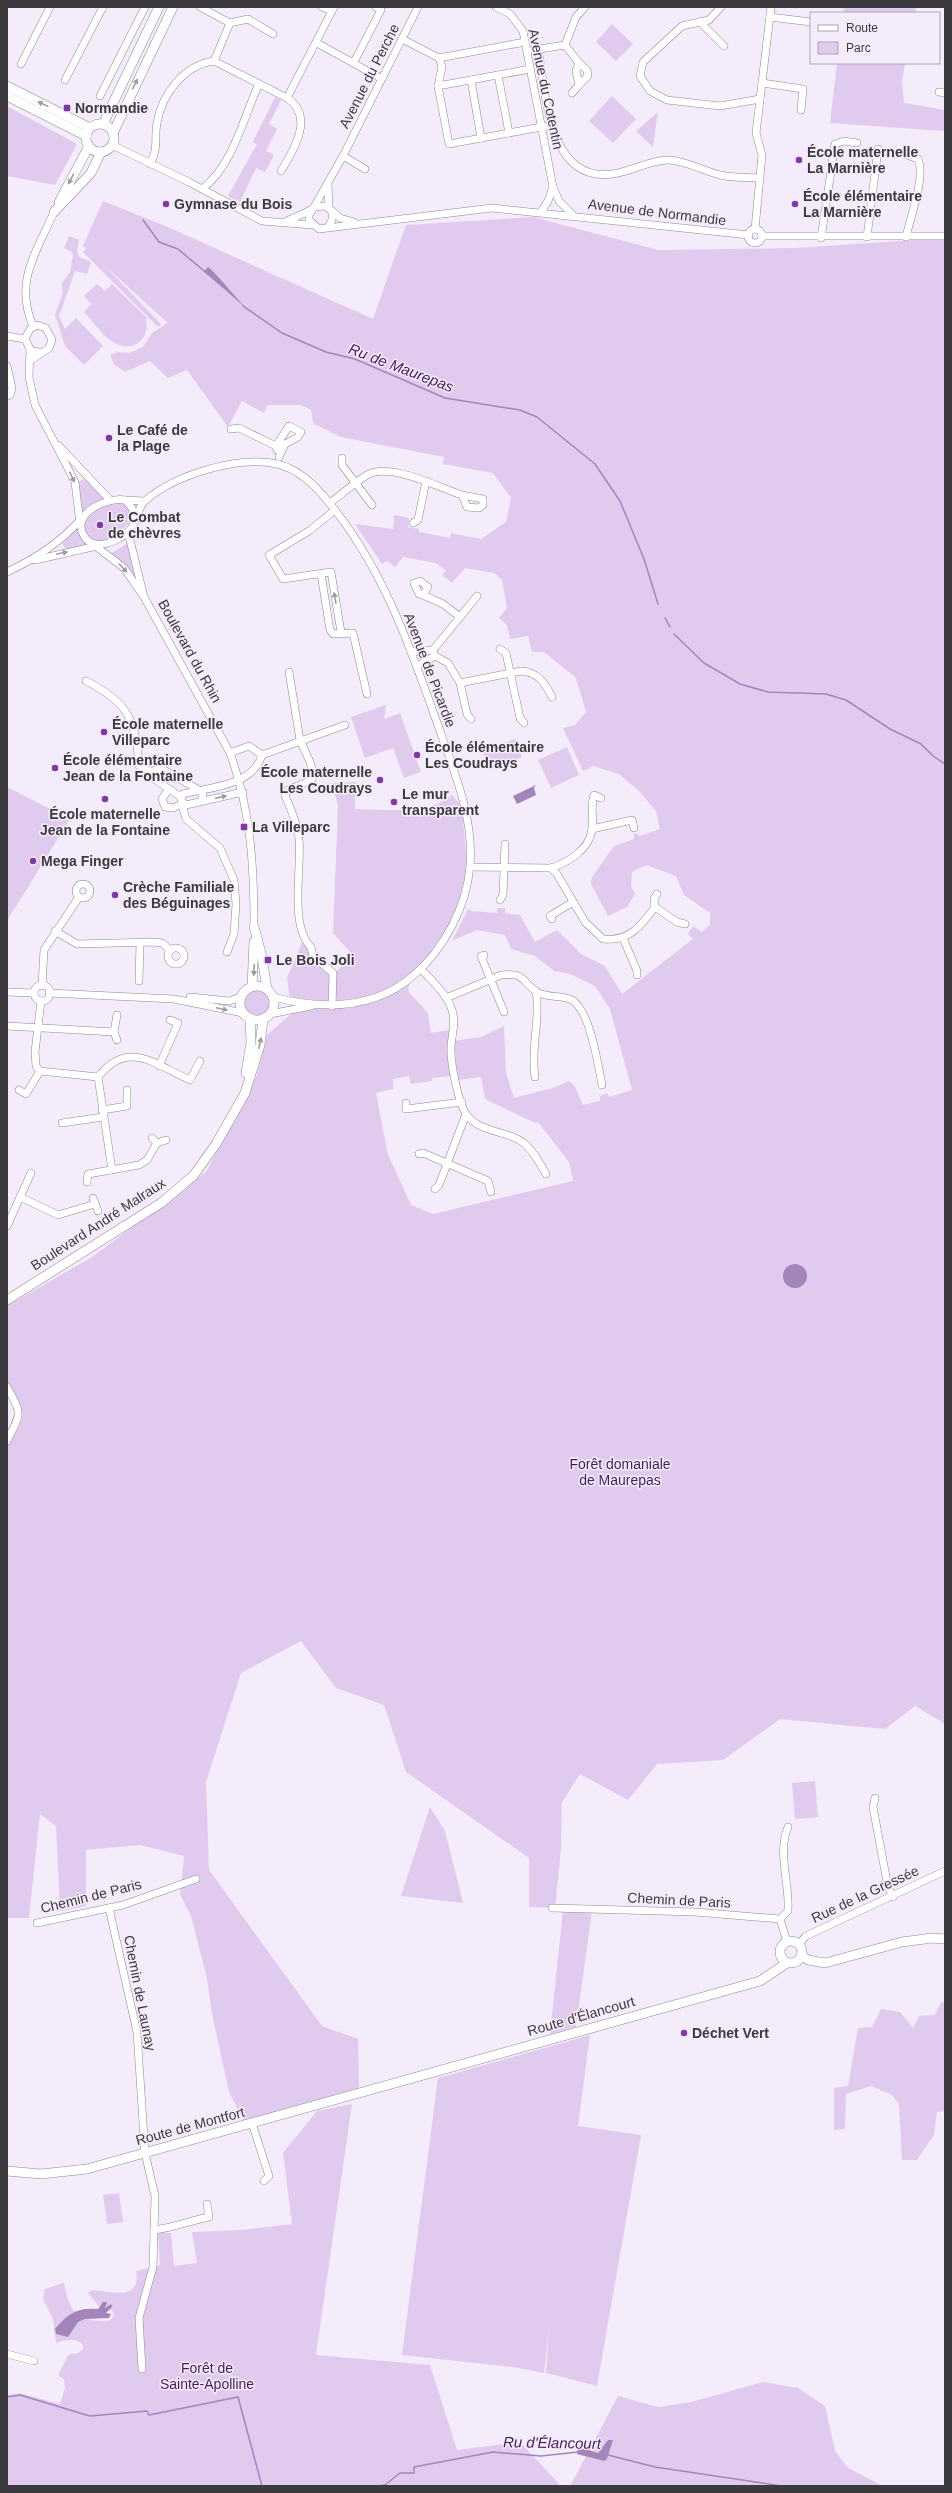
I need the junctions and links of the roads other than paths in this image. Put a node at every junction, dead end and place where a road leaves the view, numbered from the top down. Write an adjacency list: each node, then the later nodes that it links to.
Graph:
1 (50, 7): 32 (street)
2 (103, 7): 36 (street)
3 (145, 7): 45 (street)
4 (159, 7): 49 (street)
5 (173, 7): 53 (street, one-way to 5)
6 (200, 7): 19 (street)
7 (322, 7): 14 (street)
8 (376, 7): 30 (street)
9 (418, 7): 21 (street, Avenue du Perche)
10 (496, 7): 15 (street, Avenue du Cotentin)
11 (585, 7): 24 (street)
12 (721, 7): 17 (street)
13 (771, 7): 16 (street)
14 (333, 9): 23 (street)
15 (511, 10): 22 (street, Avenue du Cotentin)
16 (770, 17): 18 (street); 39 (street)
17 (700, 22): 25 (street); 47 (street)
18 (810, 22)
19 (230, 23): 20 (street); 29 (street)
20 (273, 34)
21 (402, 39): 28 (street); 35 (street, Avenue du Perche)
22 (525, 42): 27 (street, Avenue du Cotentin); 28 (street)
23 (317, 43): 30 (street); 46 (street)
24 (565, 45): 26 (street); 31 (street)
25 (724, 46)
26 (538, 50): 27 (street); 50 (street)
27 (527, 51): 33 (street, Avenue du Cotentin)
28 (439, 58): 42 (street)
29 (214, 61): 38 (street); 64 (street)
30 (354, 62): 35 (street)
31 (579, 63): 40 (street); 40 (street)
32 (21, 64)
33 (530, 69): 34 (street); 51 (street, Avenue du Cotentin)
34 (498, 75): 37 (street); 54 (street)
35 (382, 78): 63 (street, Avenue du Perche)
36 (65, 80)
37 (471, 80): 42 (street); 56 (street)
38 (259, 84): 46 (street); 70 (street)
39 (762, 84): 47 (street); 48 (street)
40 (579, 85): 43 (street)
41 (7, 86): 52 (street, one-way to 41)
42 (438, 86): 56 (street)
43 (572, 93)
44 (7, 96): 55 (street)
45 (100, 96)
46 (287, 98): 66 (street)
47 (760, 99): 67 (street)
48 (801, 110)
49 (103, 124): 52 (street); 53 (street)
50 (552, 125): 51 (street); 67 (street)
51 (541, 127): 54 (street); 69 (street, Avenue du Cotentin)
52 (90, 128): 55 (street)
53 (114, 132): 58 (street)
54 (509, 133): 56 (street)
55 (86, 136): 59 (street)
56 (481, 138)
57 (857, 143): 87 (street)
58 (112, 145): 61 (street); 64 (street)
59 (89, 146): 61 (street); 74 (street, one-way to 74)
60 (878, 149): 85 (street)
61 (101, 152): 74 (street)
62 (907, 155): 86 (street)
63 (343, 156): 65 (street); 68 (street, Avenue du Perche)
64 (150, 164): 70 (street)
65 (365, 168)
66 (281, 171)
67 (760, 178): 81 (street)
68 (329, 183): 71 (street, Avenue du Perche); 72 (street, Avenue du Perche)
69 (553, 187): 73 (street, Avenue du Cotentin); 75 (street)
70 (202, 189): 78 (street)
71 (312, 208): 72 (street); 78 (street); 79 (street)
72 (330, 209): 77 (street); 80 (street)
73 (563, 211): 75 (street); 76 (street, Avenue du Cotentin)
74 (54, 212): 88 (street)
75 (541, 212): 77 (street)
76 (573, 215): 82 (street, Avenue de Normandie)
77 (373, 221): 80 (street)
78 (279, 223): 79 (street)
79 (312, 225): 80 (street)
80 (328, 227)
81 (755, 230): 82 (street); 83 (street)
82 (748, 235): 83 (street)
83 (762, 236): 87 (street)
84 (945, 236): 86 (street)
85 (867, 237): 86 (street); 87 (street)
86 (906, 237)
87 (821, 238)
88 (33, 326): 90 (street); 92 (street)
89 (7, 336): 90 (street)
90 (25, 339): 91 (street)
91 (30, 349): 92 (street); 93 (street)
92 (40, 352): 93 (street)
93 (30, 361): 97 (street)
94 (7, 366): 95 (street)
95 (7, 396)
96 (231, 429): 98 (street)
97 (54, 442): 104 (street); 110 (street, one-way to 110)
98 (276, 446): 100 (street); 100 (street)
99 (342, 458): 102 (street)
100 (278, 460): 106 (street, Avenue de Picardie); 108 (street, Avenue de Picardie)
101 (426, 481): 102 (street); 103 (street); 111 (street)
102 (356, 484): 107 (street); 108 (street)
103 (462, 495)
104 (110, 500): 105 (street); 110 (street)
105 (125, 500): 106 (street); 109 (street)
106 (143, 501): 109 (street)
107 (372, 505)
108 (332, 507): 116 (street); 123 (street, Avenue de Picardie)
109 (135, 518): 112 (street)
110 (81, 521): 113 (street); 114 (street)
111 (413, 523)
112 (128, 532): 113 (street); 119 (street, Boulevard du Rhin)
113 (96, 545): 114 (street, one-way to 113); 119 (street, Boulevard du Rhin, one-way to 119)
114 (29, 562): 115 (street)
115 (7, 572)
116 (321, 574): 121 (street); 121 (street, one-way to 116)
117 (423, 595): 120 (street)
118 (477, 596): 120 (street)
119 (144, 597): 136 (street, Boulevard du Rhin)
120 (460, 617): 124 (street)
121 (341, 632): 130 (street)
122 (500, 648): 127 (street)
123 (411, 652): 124 (street); 125 (street, Avenue de Picardie)
124 (434, 653): 125 (street); 129 (street)
125 (417, 666): 149 (street, Avenue de Picardie)
126 (289, 672): 135 (street)
127 (511, 673): 129 (street); 131 (street); 133 (street)
128 (86, 681): 138 (street)
129 (460, 683): 132 (street)
130 (367, 694)
131 (552, 697)
132 (471, 719)
133 (524, 724)
134 (345, 725): 135 (street)
135 (300, 740): 137 (street); 184 (street)
136 (230, 753): 137 (street); 139 (street, Boulevard du Rhin)
137 (262, 755): 139 (street)
138 (153, 772): 140 (street); 141 (street)
139 (240, 780): 141 (street); 142 (street, Boulevard du Rhin)
140 (169, 789): 144 (street); 144 (street)
141 (199, 790): 144 (street); 145 (street)
142 (243, 792): 145 (street, one-way to 142); 159 (street, Boulevard du Rhin)
143 (601, 798): 147 (street)
144 (182, 800): 145 (street); 164 (street)
145 (202, 801)
146 (634, 828): 147 (street)
147 (592, 829): 151 (street)
148 (505, 844): 150 (street)
149 (470, 867): 150 (street); 166 (street, Avenue de Picardie)
150 (504, 868): 151 (street); 154 (street)
151 (551, 868): 155 (street)
152 (657, 894): 156 (street)
153 (79, 897): 160 (street)
154 (500, 900)
155 (573, 902): 157 (street); 161 (street)
156 (655, 907): 158 (street); 161 (street)
157 (552, 920)
158 (686, 924)
159 (254, 927): 171 (street, Boulevard du Rhin, one-way to 171); 176 (street, Boulevard du Rhin)
160 (56, 931): 162 (street); 170 (street)
161 (623, 938): 167 (street)
162 (140, 943): 163 (street); 169 (street)
163 (170, 950)
164 (228, 952)
165 (484, 955): 168 (street)
166 (422, 969): 178 (street); 184 (street, Avenue de Picardie)
167 (637, 975)
168 (490, 979): 172 (street); 178 (street); 185 (street)
169 (139, 981)
170 (42, 986): 174 (street); 175 (street)
171 (252, 986): 176 (street); 177 (street)
172 (536, 991): 179 (street); 183 (street)
173 (7, 992): 174 (street)
174 (34, 993): 181 (street)
175 (49, 993): 180 (street); 181 (street)
176 (270, 993): 182 (street, Avenue de Picardie); 188 (street)
177 (241, 997): 180 (street); 187 (street)
178 (446, 998): 202 (street)
179 (551, 998): 183 (street); 199 (street)
180 (174, 999): 187 (street, one-way to 187)
181 (41, 1001): 191 (street)
182 (320, 1005): 184 (street, Avenue de Picardie); 188 (street, Avenue de Picardie)
183 (538, 1005): 198 (street)
184 (332, 1006)
185 (504, 1012)
186 (117, 1015): 192 (street)
187 (246, 1016): 188 (street); 204 (street, Boulevard André Malraux)
188 (266, 1016): 204 (street, Boulevard André Malraux, one-way to 188)
189 (170, 1020): 195 (street)
190 (7, 1026): 191 (street)
191 (37, 1027): 192 (street); 196 (street)
192 (114, 1032): 193 (street)
193 (117, 1040)
194 (200, 1061): 195 (street)
195 (159, 1066): 197 (street)
196 (40, 1071): 197 (street); 200 (street)
197 (98, 1077): 205 (street)
198 (535, 1077)
199 (602, 1085)
200 (18, 1090)
201 (127, 1090): 205 (street)
202 (462, 1102): 203 (street); 206 (street)
203 (406, 1103)
204 (237, 1105): 220 (street, Boulevard André Malraux)
205 (102, 1113): 207 (street); 211 (street)
206 (466, 1114): 210 (street); 213 (street)
207 (62, 1123)
208 (166, 1140): 211 (street)
209 (419, 1154): 210 (street)
210 (447, 1163): 215 (street); 216 (street)
211 (112, 1170): 214 (street)
212 (31, 1173): 217 (street)
213 (546, 1174)
214 (87, 1175)
215 (435, 1189)
216 (491, 1192)
217 (20, 1197): 218 (street); 219 (street)
218 (98, 1211)
219 (7, 1226)
220 (7, 1300)
221 (7, 1387): 222 (street)
222 (7, 1441)
223 (875, 1798): 227 (street)
224 (788, 1827): 230 (street)
225 (945, 1871): 227 (street, Rue de la Gressée)
226 (196, 1879): 228 (street, Chemin de Paris)
227 (893, 1897): 234 (street, Rue de la Gressée)
228 (109, 1908): 231 (street, Chemin de Paris); 239 (street, Chemin de Launay)
229 (552, 1908): 230 (street, Chemin de Paris)
230 (780, 1919): 233 (street)
231 (37, 1923)
232 (945, 1938): 235 (street)
233 (787, 1942): 234 (street); 236 (street)
234 (799, 1944): 235 (street)
235 (802, 1956): 236 (street)
236 (787, 1963): 237 (street, Route d'Élancourt)
237 (377, 2088): 238 (street, Route de Montfort)
238 (252, 2123): 239 (street, Route de Montfort); 241 (street)
239 (145, 2153): 240 (street, Route de Montfort); 243 (street, Chemin de Launay)
240 (7, 2171)
241 (264, 2181)
242 (208, 2204): 243 (street)
243 (154, 2230): 246 (street, Chemin de Launay)
244 (7, 2354): 245 (street)
245 (34, 2361)
246 (142, 2369)

